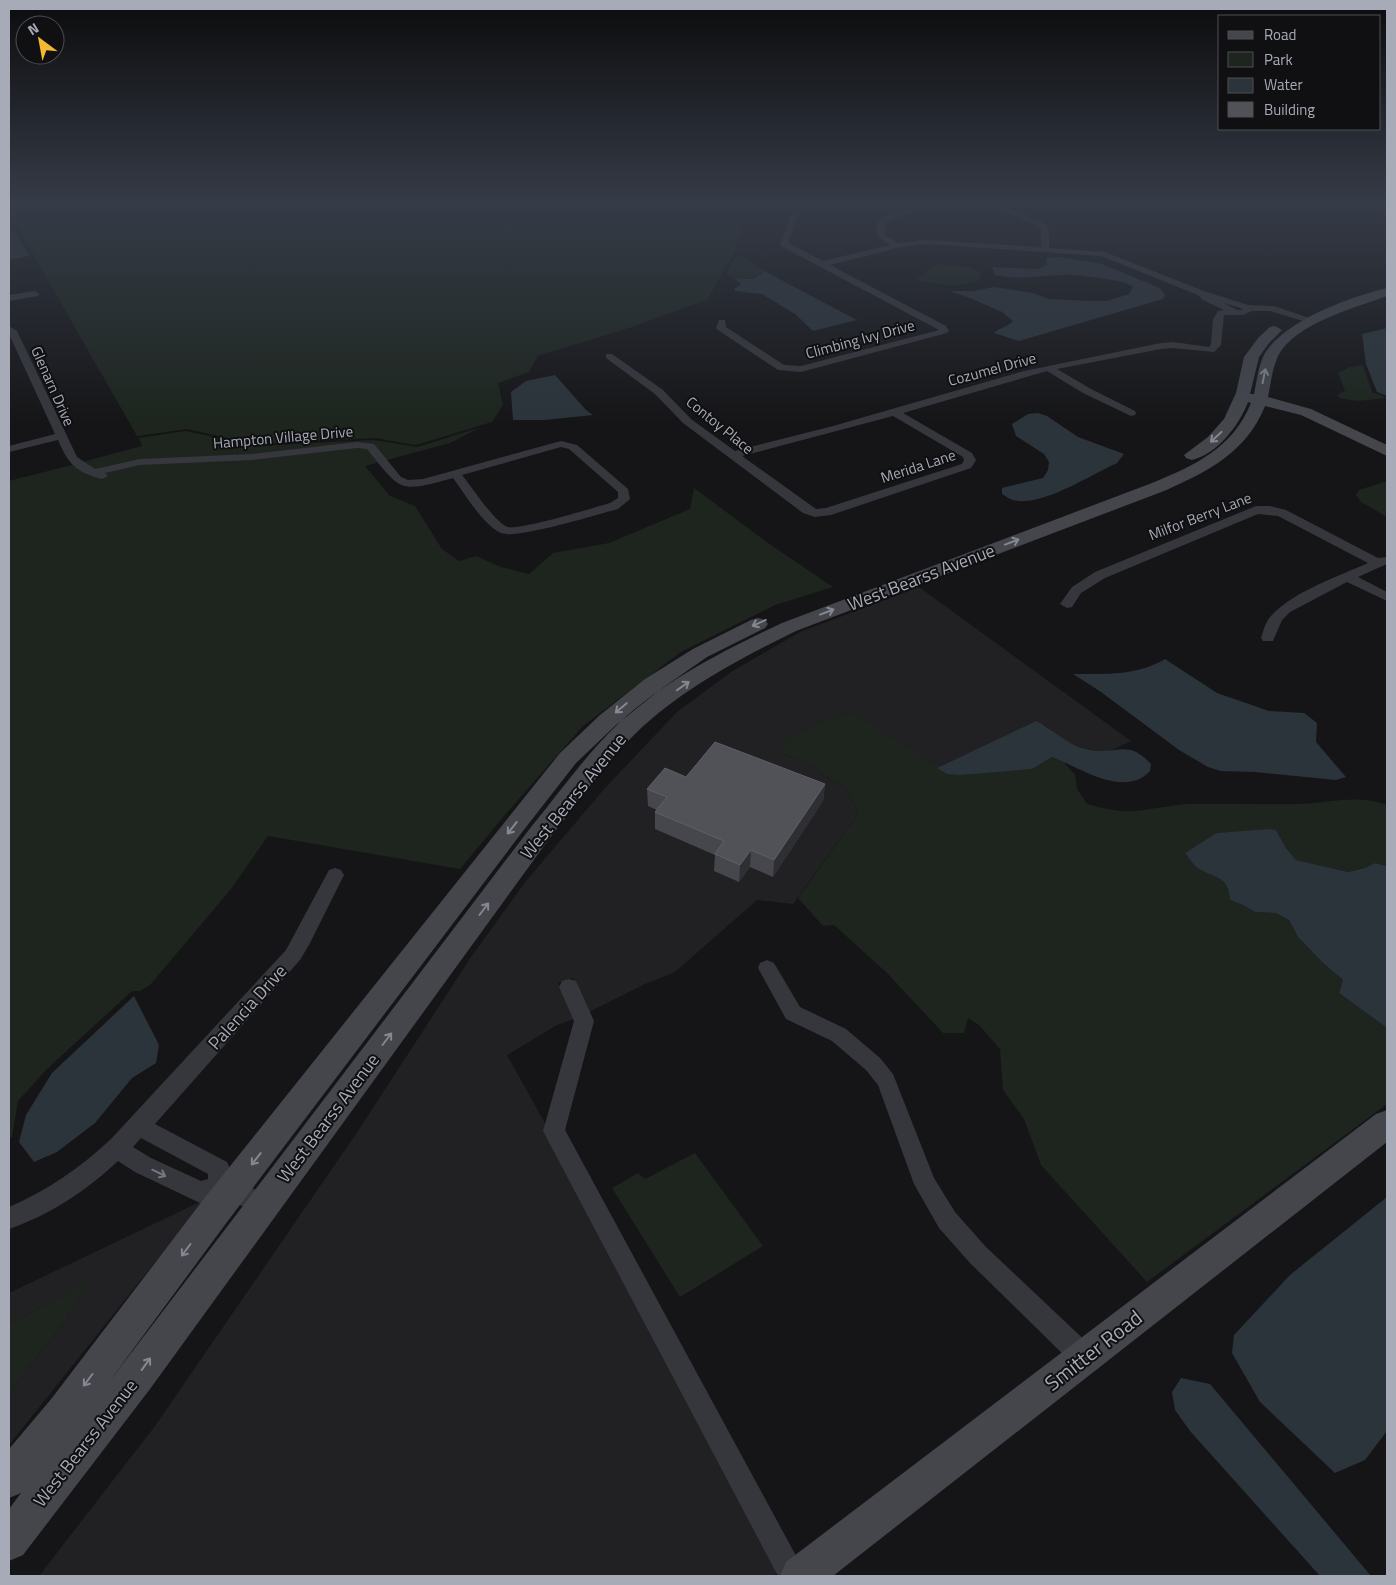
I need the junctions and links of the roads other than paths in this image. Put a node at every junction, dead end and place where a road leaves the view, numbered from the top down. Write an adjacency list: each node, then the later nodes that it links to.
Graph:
1 (843, 275): 9 (street, Climbing Ivy Drive)
2 (1155, 275): 7 (street)
3 (1387, 283): 8 (main road, West Bearss Avenue)
4 (1387, 292): 8 (main road, West Bearss Avenue)
5 (35, 294): 6 (street)
6 (9, 298)
7 (1232, 308): 8 (street); 12 (street, Cozumel Drive)
8 (1306, 318): 13 (main road, West Bearss Avenue)
9 (722, 322)
10 (9, 328): 16 (street, Glenarn Drive)
11 (609, 356): 19 (street, Contoy Place)
12 (1050, 369): 14 (street, Cozumel Drive); 15 (street)
13 (1251, 398): 18 (main road); 28 (main road, West Bearss Avenue, one-way to 28); 29 (main road, West Bearss Avenue, one-way to 13)
14 (896, 413): 19 (street, Cozumel Drive); 22 (street, Merida Lane)
15 (1132, 413)
16 (61, 436): 17 (street, Glenarn Drive); 20 (street, Hampton Village Drive)
17 (9, 448)
18 (1387, 450)
19 (732, 455): 22 (street, Contoy Place)
20 (91, 473): 21 (street, Hampton Village Drive)
21 (455, 473): 21 (street, Hampton Village Drive)
22 (815, 513)
23 (1383, 562): 24 (street); 26 (street, Milfor Berry Lane)
24 (1349, 578): 25 (street); 27 (street)
25 (1387, 597)
26 (1068, 604)
27 (1268, 638)
28 (587, 739): 29 (main road); 36 (main road, West Bearss Avenue, one-way to 36)
29 (540, 833): 36 (main road, West Bearss Avenue, one-way to 29)
30 (335, 875): 34 (street, Palencia Drive)
31 (767, 968): 38 (street)
32 (568, 988): 41 (street)
33 (1387, 1124): 38 (main road, Smitter Road)
34 (139, 1126): 35 (street, Palencia Drive); 36 (street)
35 (117, 1149): 36 (street, one-way to 36); 37 (street, Palencia Drive)
36 (238, 1194): 39 (main road, West Bearss Avenue, one-way to 39); 40 (main road, West Bearss Avenue, one-way to 36)
37 (9, 1218)
38 (1084, 1358): 42 (main road, Smitter Road)
39 (9, 1479)
40 (9, 1541)
41 (793, 1576)
42 (800, 1576)

